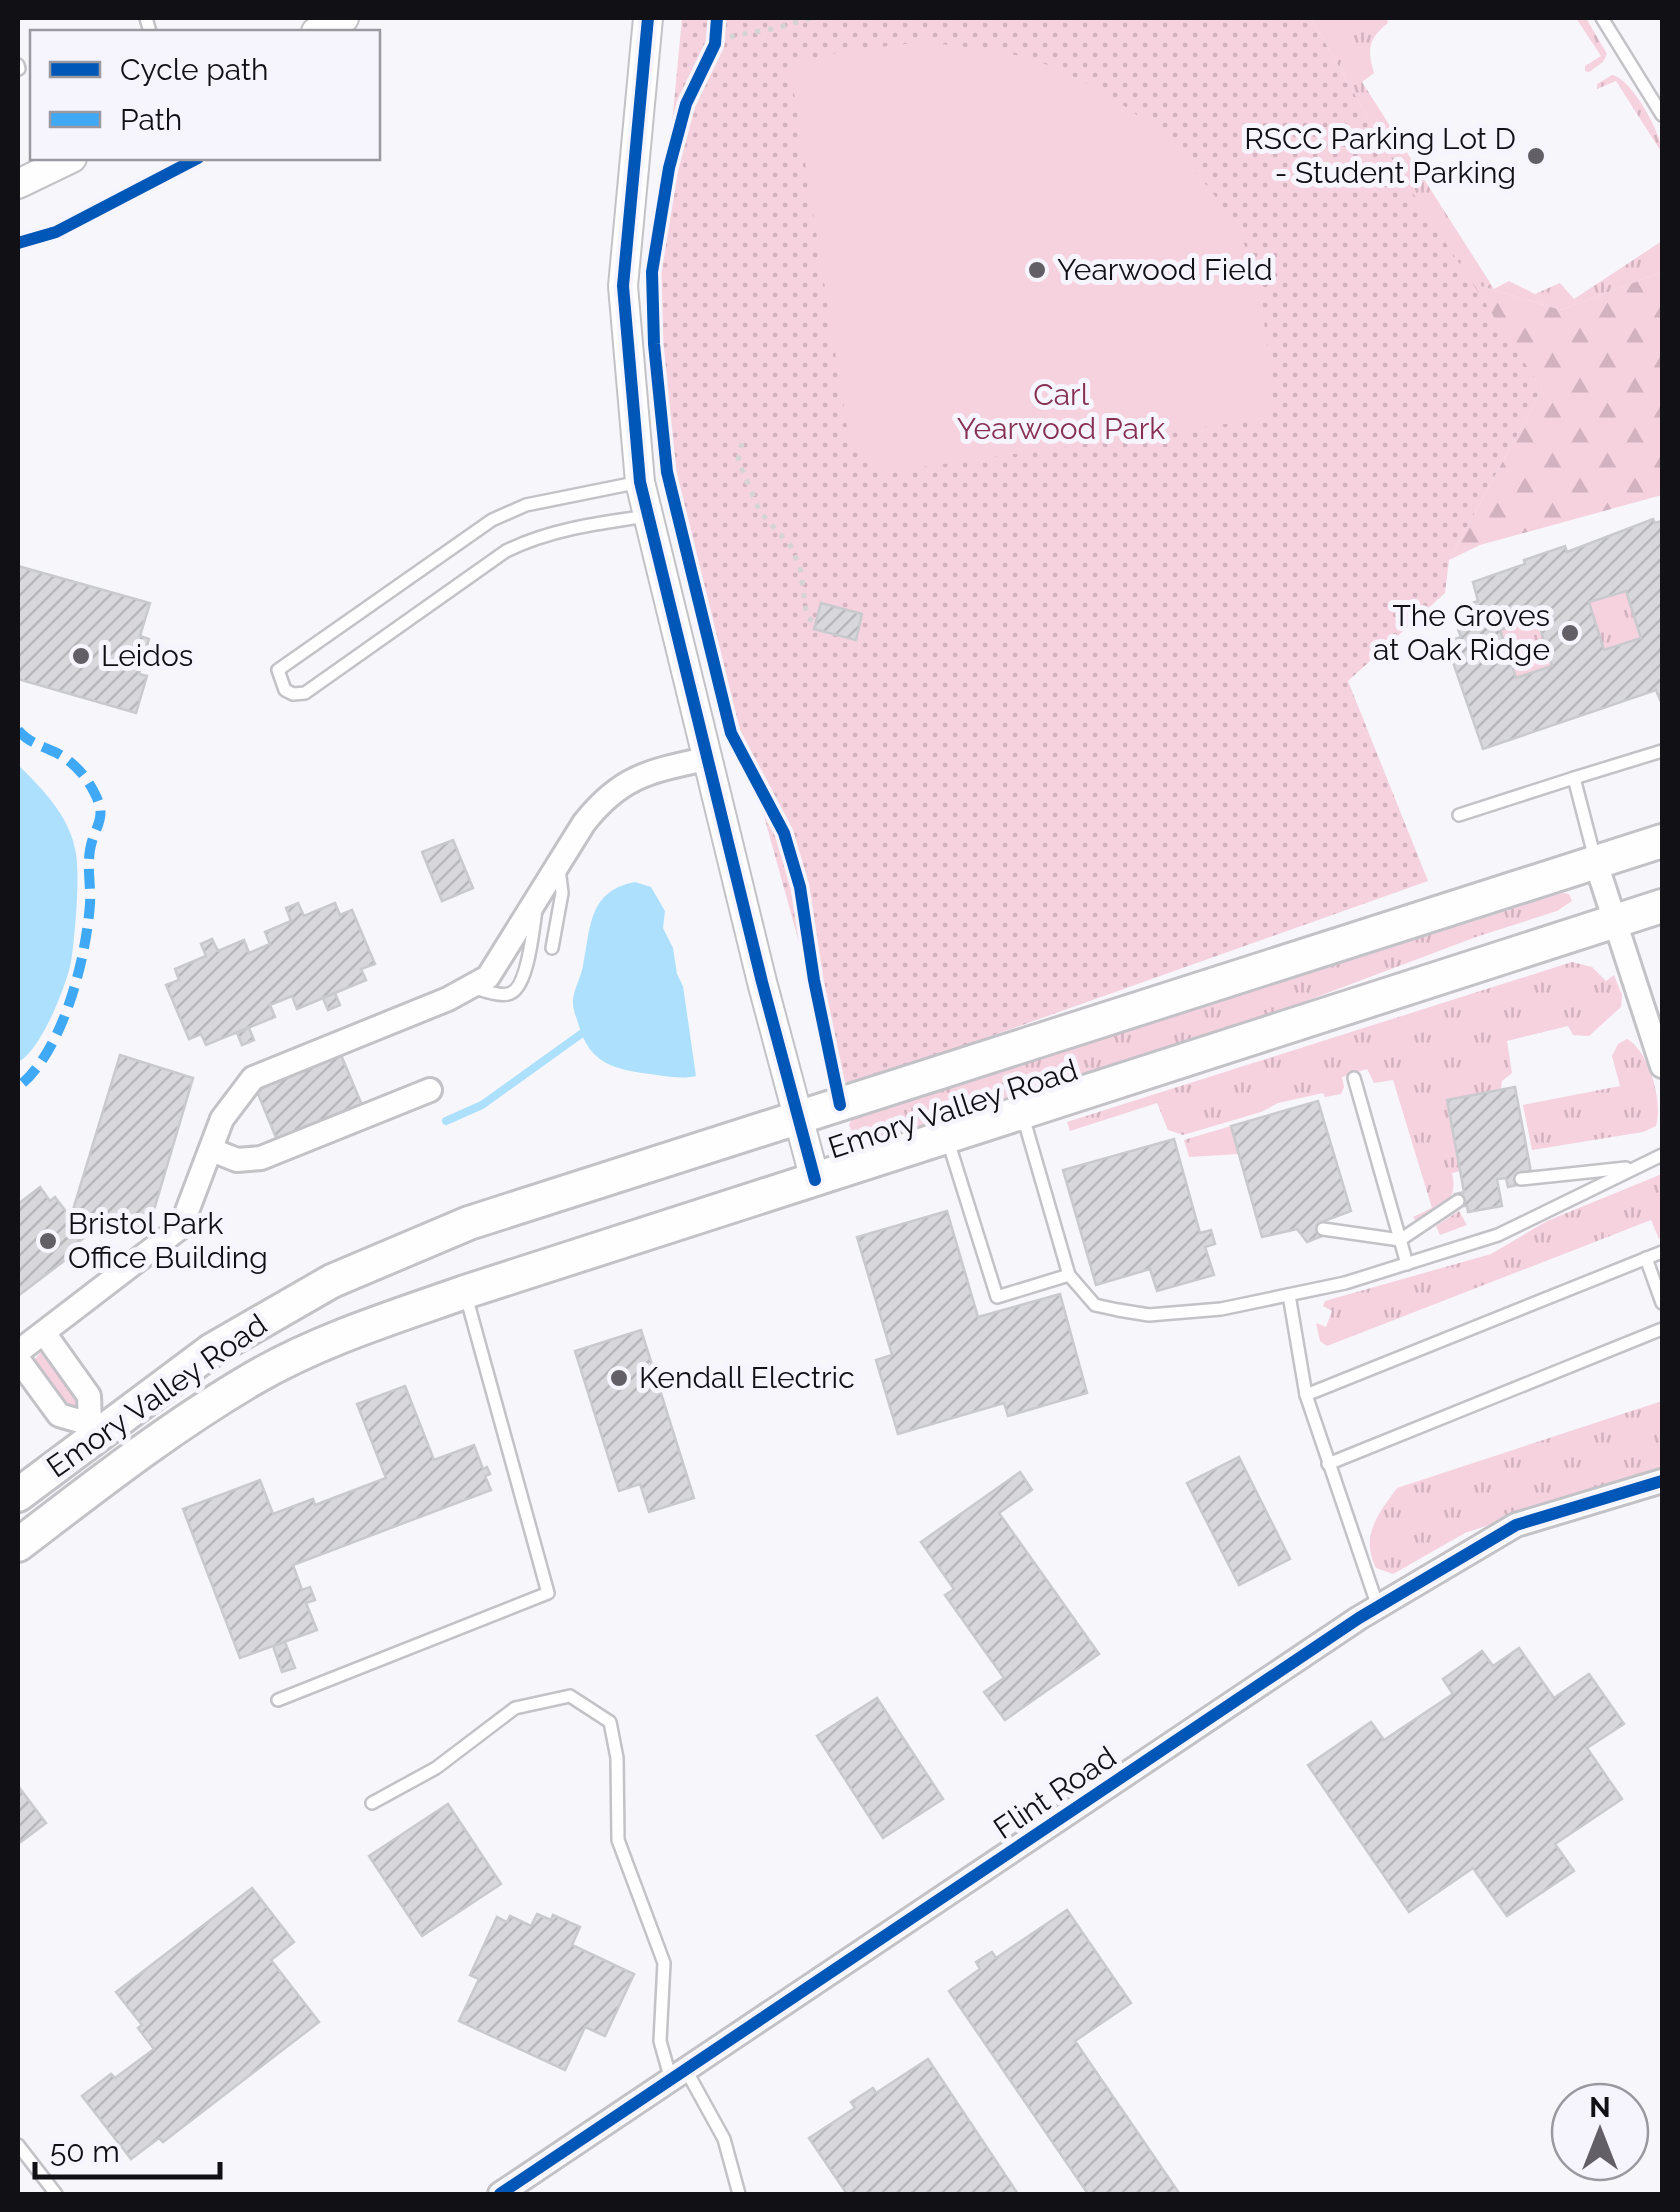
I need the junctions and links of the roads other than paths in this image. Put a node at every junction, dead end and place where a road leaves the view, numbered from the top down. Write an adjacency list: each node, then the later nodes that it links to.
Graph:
1 (344, 18): 4 (street)
2 (648, 18): 8 (street)
3 (1602, 18): 5 (lane)
4 (320, 30)
5 (1662, 115)
6 (68, 160): 7 (street)
7 (18, 184)
8 (640, 482): 9 (street); 9 (lane)
9 (648, 516): 11 (street)
10 (1662, 751): 12 (lane)
11 (706, 760): 16 (street); 27 (street)
12 (1574, 778): 13 (lane); 15 (lane)
13 (1459, 815)
14 (1662, 842): 15 (main road, Emory Valley Road)
15 (1596, 862): 19 (street); 27 (main road, Emory Valley Road)
16 (558, 866): 17 (street); 20 (lane)
17 (539, 896): 21 (street); 21 (lane)
18 (1662, 906): 19 (main road, Emory Valley Road)
19 (1615, 921): 22 (street); 26 (main road, Emory Valley Road)
20 (552, 948)
21 (470, 987): 29 (street)
22 (1654, 1011): 23 (street)
23 (1662, 1066)
24 (1354, 1078): 36 (lane)
25 (430, 1090): 29 (street)
26 (1022, 1113): 28 (main road, Emory Valley Road); 40 (lane)
27 (798, 1120): 33 (street); 48 (main road, Emory Valley Road)
28 (946, 1137): 33 (main road, Emory Valley Road); 40 (lane)
29 (212, 1150): 45 (street)
30 (1662, 1155): 31 (lane)
31 (1634, 1168): 32 (lane); 39 (lane)
32 (1521, 1179)
33 (816, 1180): 41 (main road, Emory Valley Road)
34 (1458, 1201): 36 (lane)
35 (1323, 1229): 36 (lane)
36 (1400, 1240): 39 (lane)
37 (1662, 1252): 38 (lane)
38 (1646, 1258): 43 (lane); 47 (lane)
39 (1407, 1264): 42 (lane)
40 (1069, 1275): 42 (lane)
41 (465, 1292): 48 (main road, Emory Valley Road); 54 (lane)
42 (1289, 1295): 47 (lane)
43 (1662, 1303)
44 (1662, 1329): 49 (lane)
45 (44, 1333): 46 (street); 48 (street)
46 (18, 1356): 48 (street)
47 (1306, 1395): 49 (lane)
48 (106, 1445): 51 (main road, Emory Valley Road); 52 (main road, Emory Valley Road)
49 (1328, 1464): 53 (lane)
50 (1662, 1481): 53 (street, Flint Road)
51 (18, 1495)
52 (18, 1546)
53 (1378, 1608): 56 (street, Flint Road)
54 (278, 1700)
55 (372, 1803): 56 (lane)
56 (678, 2075): 59 (street, Flint Road); 60 (lane)
57 (18, 2144): 58 (lane)
58 (56, 2194)
59 (500, 2194)
60 (740, 2194)

